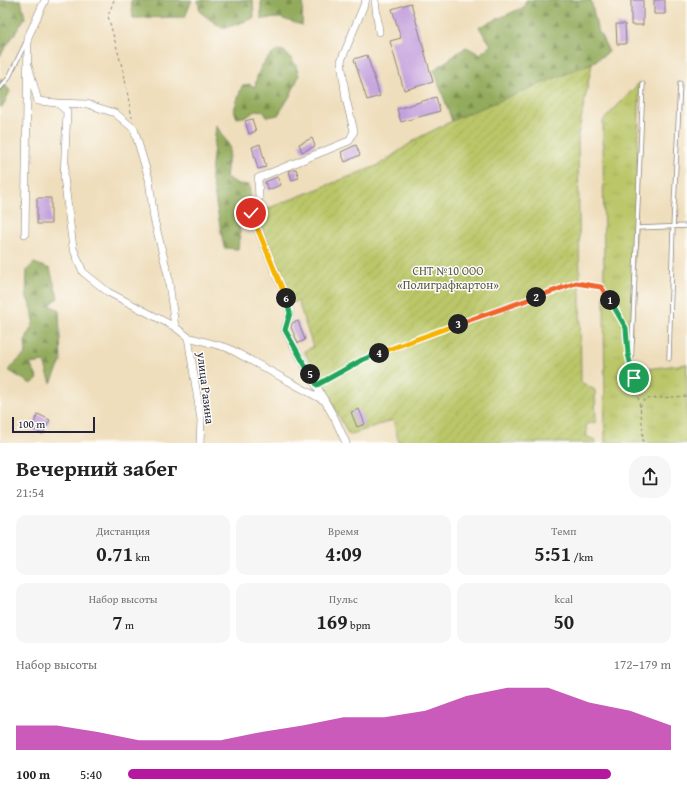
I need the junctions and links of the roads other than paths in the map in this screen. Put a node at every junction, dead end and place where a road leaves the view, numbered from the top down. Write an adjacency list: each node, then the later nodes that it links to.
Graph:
1 (45, 0): 5 (street)
2 (366, 0): 20 (street)
3 (375, 0): 4 (street)
4 (379, 32)
5 (28, 37): 6 (street); 9 (lane)
6 (28, 65): 10 (street); 14 (street)
7 (680, 83): 12 (lane)
8 (643, 84): 13 (lane)
9 (0, 88)
10 (57, 103): 16 (street); 16 (street)
11 (687, 226): 12 (lane)
12 (673, 227): 13 (lane); 18 (lane)
13 (638, 228): 19 (lane)
14 (25, 234)
15 (576, 283): 20 (lane)
16 (175, 327): 17 (street)
17 (188, 337): 21 (street); 22 (street, улица Разина)
18 (670, 359)
19 (631, 370)
20 (317, 385): 21 (street)
21 (324, 400): 23 (street)
22 (200, 443)
23 (346, 443)

